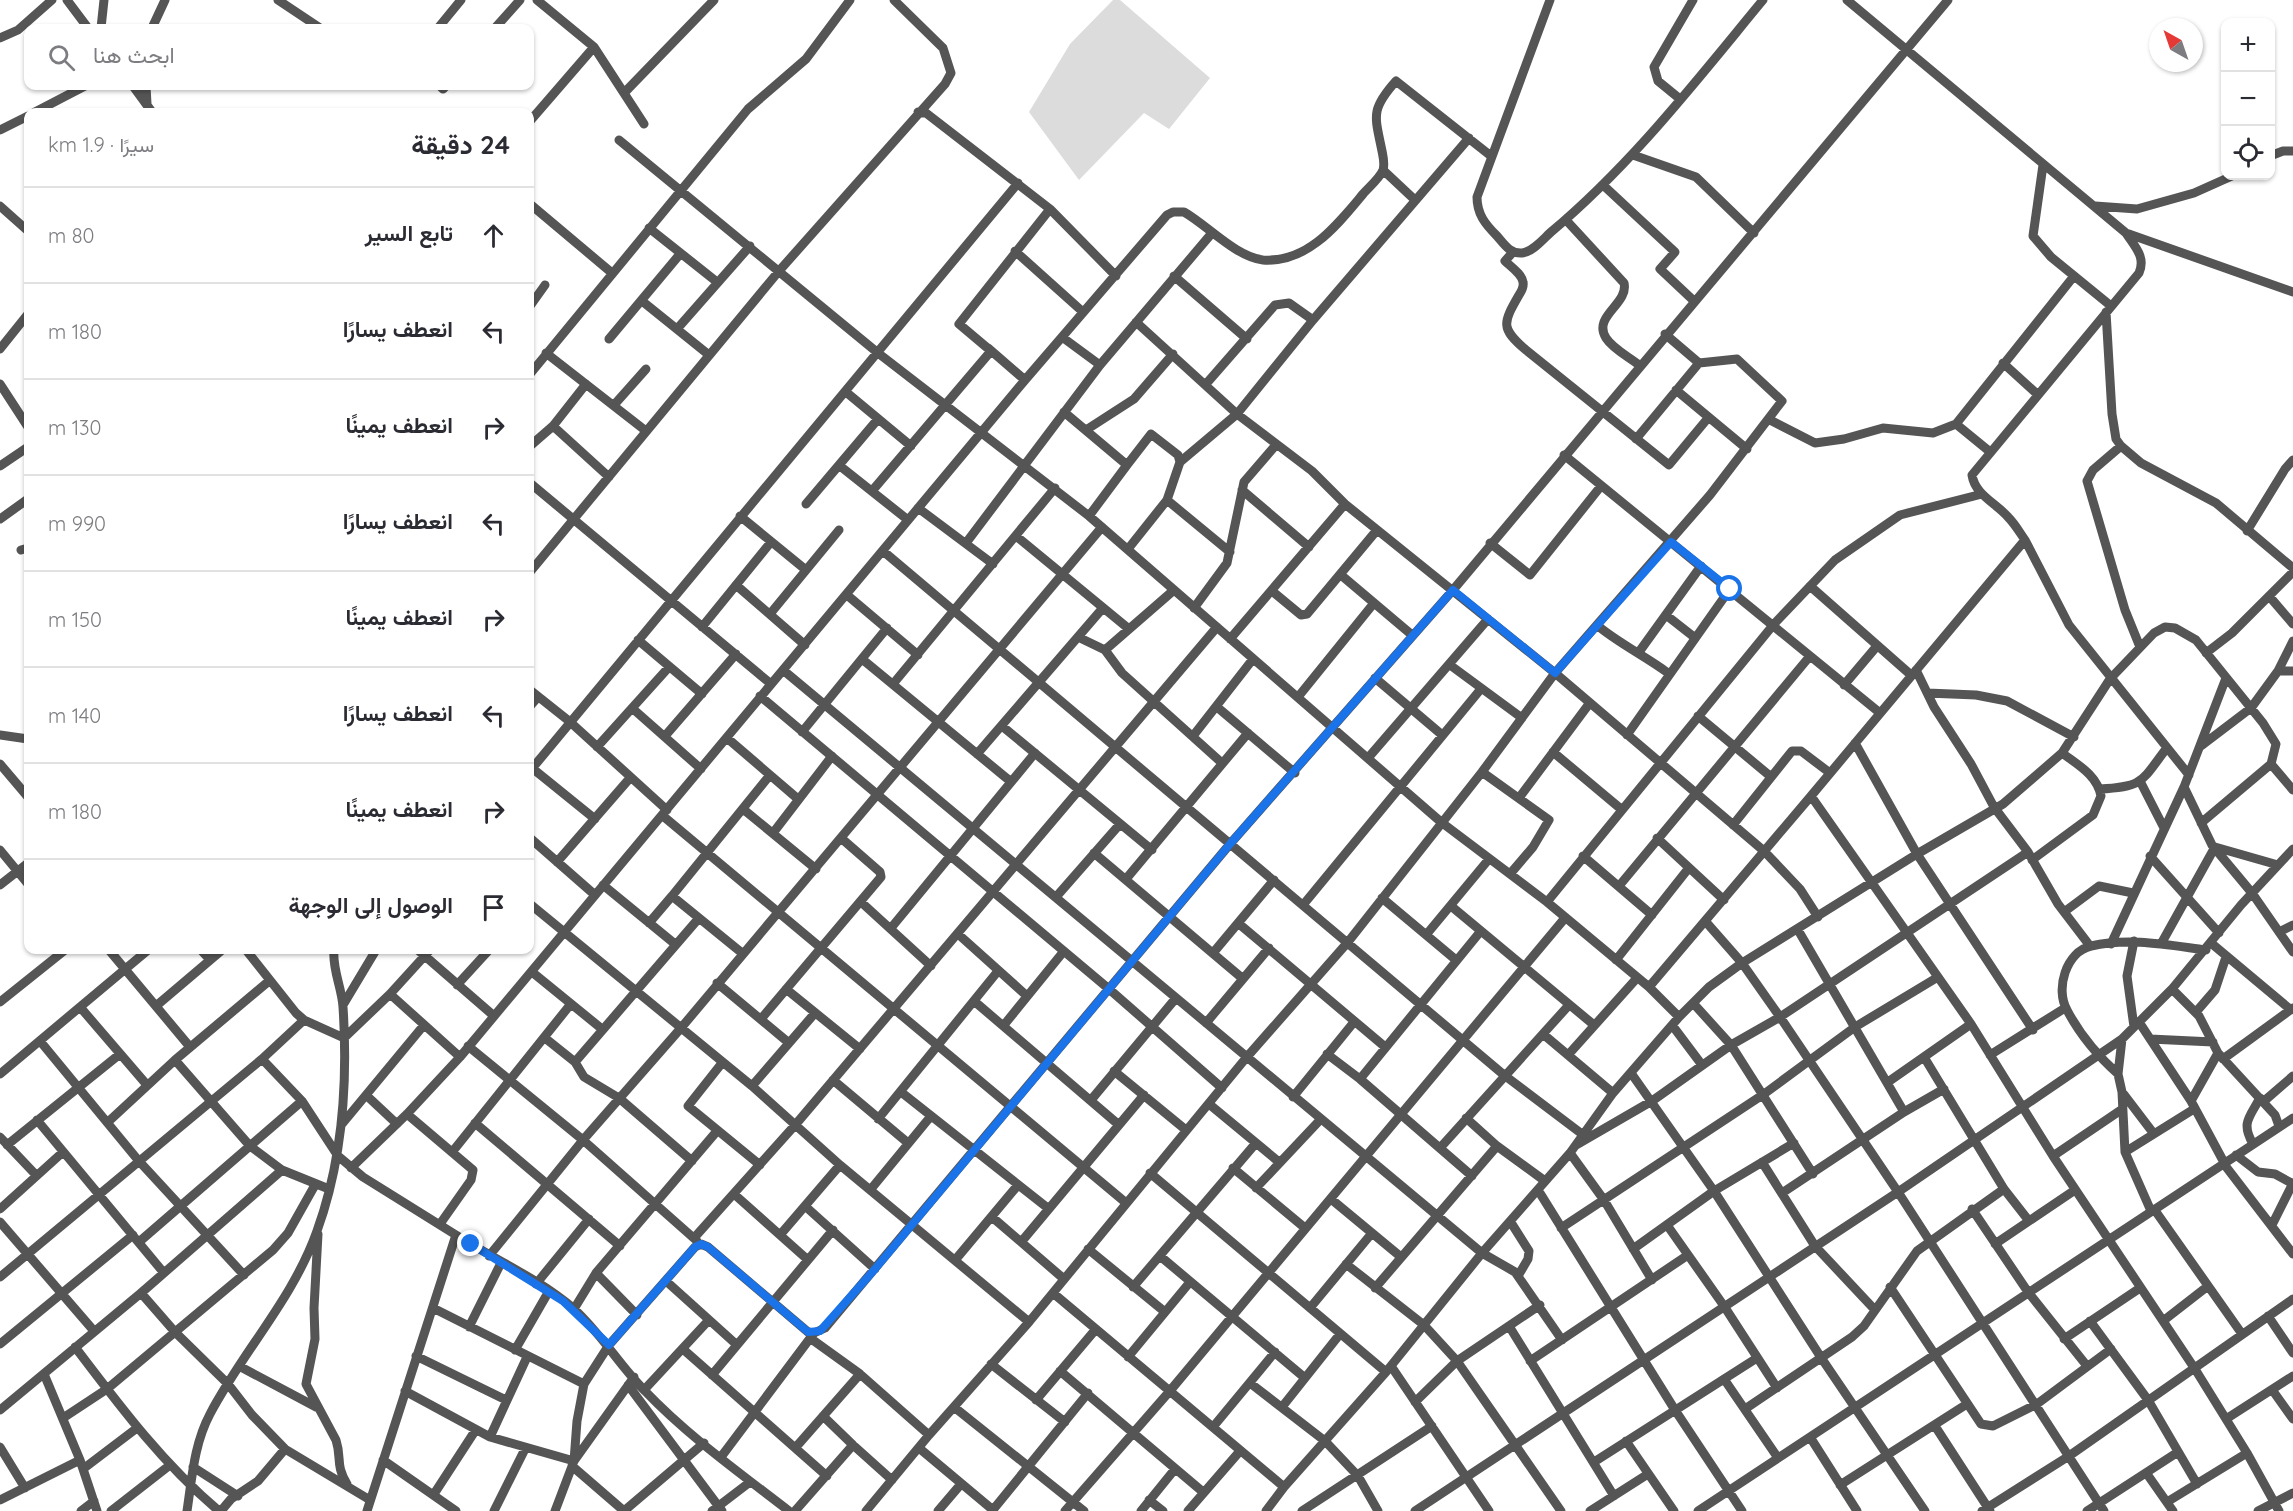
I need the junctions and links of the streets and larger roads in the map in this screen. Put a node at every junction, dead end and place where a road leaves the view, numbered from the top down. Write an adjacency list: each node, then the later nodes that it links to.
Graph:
1 (52, 0): 17 (street)
2 (67, 0): 18 (street)
3 (104, 0): 19 (street)
4 (165, 0): 20 (street)
5 (278, 0): 21 (street)
6 (461, 0): 22 (street)
7 (520, 0): 23 (street)
8 (537, 0): 26 (street)
9 (714, 0): 31 (street)
10 (850, 0): 51 (street)
11 (894, 0): 35 (street)
12 (1550, 0): 45 (street)
13 (1693, 0): 32 (street)
14 (1763, 0): 32 (street)
15 (1847, 0): 27 (street)
16 (1948, 0): 27 (street)
17 (25, 24)
18 (85, 24)
19 (101, 24)
20 (154, 24)
21 (314, 24)
22 (441, 24)
23 (499, 24)
24 (24, 25): 25 (street)
25 (0, 38)
26 (594, 47): 31 (street); 36 (street)
27 (1906, 50): 46 (street); 63 (street)
28 (77, 90): 33 (street)
29 (136, 90): 34 (street)
30 (147, 90): 34 (street)
31 (626, 92): 38 (street)
32 (1680, 99): 44 (street)
33 (43, 108)
34 (150, 108)
35 (918, 112): 49 (street); 69 (street)
36 (534, 116)
37 (24, 118): 39 (street)
38 (644, 124)
39 (0, 130)
40 (1469, 138): 45 (street); 47 (street); 52 (street)
41 (619, 140): 51 (street)
42 (2293, 151): 43 (street)
43 (2275, 154)
44 (1633, 155): 50 (street); 63 (street)
45 (1491, 156): 67 (street)
46 (2043, 165): 54 (street); 73 (street)
47 (1383, 170): 52 (street); 62 (street)
48 (2224, 180): 54 (street)
49 (1018, 183): 56 (street); 92 (street)
50 (1604, 185): 58 (street); 79 (street)
51 (681, 190): 61 (street); 65 (street)
52 (1415, 200): 83 (street)
53 (0, 206): 59 (street)
54 (2092, 206): 64 (street)
55 (534, 207): 70 (street)
56 (1050, 209): 66 (street); 71 (street)
57 (24, 220): 59 (street)
58 (1566, 220): 67 (street); 99 (street)
59 (18, 221): 60 (street)
60 (24, 227)
61 (649, 228): 68 (street); 70 (street)
62 (1212, 233): 71 (street); 72 (street)
63 (1754, 233): 79 (street)
64 (2126, 233): 76 (street); 80 (street)
65 (750, 246): 69 (street); 74 (street)
66 (1016, 251): 81 (street); 85 (street)
67 (1513, 252): 111 (street)
68 (680, 254): 74 (street); 78 (street)
69 (779, 270): 92 (street); 95 (street)
70 (612, 273): 93 (street)
71 (1116, 276): 81 (street)
72 (1174, 276): 84 (street); 90 (street)
73 (2074, 276): 80 (street); 97 (street)
74 (717, 282): 86 (street)
75 (545, 285): 77 (street)
76 (2293, 292)
77 (534, 300)
78 (642, 301): 86 (street); 89 (street)
79 (1694, 301): 87 (street)
80 (2109, 309): 108 (street); 127 (street)
81 (1083, 312): 88 (street)
82 (24, 319): 91 (street)
83 (1313, 320): 90 (street); 113 (street)
84 (1136, 322): 94 (street); 98 (street)
85 (959, 324): 102 (street); 110 (street)
86 (677, 329): 95 (street)
87 (1665, 334): 96 (street); 99 (street)
88 (1062, 337): 98 (street); 102 (street)
89 (609, 339)
90 (1247, 339): 105 (street)
91 (0, 349)
92 (878, 352): 107 (street); 110 (street)
93 (546, 353): 100 (street); 104 (street)
94 (1173, 354): 105 (street); 120 (street)
95 (709, 355): 121 (street)
96 (1699, 363): 106 (street); 116 (street)
97 (2003, 363): 108 (street); 118 (street)
98 (1100, 365): 112 (street)
99 (1640, 365): 111 (street)
100 (534, 369)
101 (645, 369): 109 (street)
102 (1025, 380): 122 (street)
103 (0, 384): 117 (street)
104 (586, 384): 109 (street); 119 (street)
105 (1206, 384): 113 (street)
106 (1676, 390): 114 (street); 123 (street)
107 (846, 392): 115 (street); 150 (street)
108 (2037, 394): 130 (street)
109 (614, 405): 121 (street)
110 (946, 406): 122 (street); 125 (street)
111 (1602, 411): 123 (street); 131 (street)
112 (1064, 412): 120 (street); 134 (street)
113 (1237, 414): 126 (street); 132 (street)
114 (1708, 418): 123 (street); 128 (street)
115 (878, 419): 125 (street); 137 (street)
116 (1770, 420): 118 (street); 128 (street)
117 (24, 421)
118 (1956, 424): 130 (street)
119 (553, 426): 124 (street); 138 (street)
120 (1086, 430): 135 (street)
121 (646, 431): 138 (street)
122 (981, 434): 134 (street); 149 (street)
123 (1636, 439)
124 (534, 443)
125 (912, 446): 143 (street)
126 (1275, 446): 142 (street); 148 (street)
127 (2121, 446): 158 (street); 208 (street)
128 (1748, 449): 162 (street)
129 (24, 450): 136 (street)
130 (1989, 451): 144 (street)
131 (1564, 455): 139 (street); 164 (street)
132 (1180, 462): 135 (street); 145 (street)
133 (2292, 463): 158 (street)
134 (1023, 465): 141 (street); 163 (street)
135 (1127, 465): 151 (street)
136 (0, 466)
137 (840, 466): 143 (street); 147 (street)
138 (609, 477): 154 (street)
139 (1601, 486): 162 (street); 164 (street)
140 (534, 487): 154 (street)
141 (1055, 488): 151 (street); 159 (street)
142 (1242, 490): 165 (street); 168 (street)
143 (872, 491): 153 (street)
144 (1982, 494): 160 (street); 178 (street)
145 (1167, 500): 166 (street); 168 (street)
146 (24, 502): 152 (street)
147 (806, 504)
148 (1345, 504): 157 (street); 165 (street)
149 (918, 508): 153 (street); 163 (street)
150 (740, 516): 161 (street); 185 (street)
151 (1089, 516): 155 (street)
152 (0, 519)
153 (908, 520): 167 (street)
154 (573, 521): 171 (street); 185 (street)
155 (1102, 527): 166 (street); 175 (street)
156 (839, 530): 173 (street)
157 (1377, 530): 176 (street); 181 (street)
158 (2247, 531): 172 (street)
159 (1016, 537): 169 (street); 175 (street)
160 (2025, 540): 223 (street); 228 (street)
161 (771, 542): 173 (street); 177 (street)
162 (1671, 542): 170 (street); 195 (street)
163 (966, 543): 169 (street)
164 (1490, 543): 181 (street)
165 (1309, 547): 182 (street)
166 (1128, 549): 180 (street)
167 (883, 551): 183 (street); 189 (street)
168 (1230, 552): 187 (street)
169 (993, 564): 189 (street)
170 (1701, 566): 179 (street); 191 (street)
171 (534, 567)
172 (2293, 567)
173 (806, 570): 190 (street)
174 (2293, 572): 184 (street)
175 (1060, 574): 188 (street); 209 (street)
176 (1341, 575): 182 (street); 186 (street)
177 (736, 585): 190 (street); 196 (street)
178 (1810, 586): 193 (street); 207 (street)
179 (1730, 589): 193 (street); 202 (street)
180 (1174, 590): 187 (street); 199 (street)
181 (1453, 590): 192 (street); 200 (street)
182 (1272, 591): 203 (street)
183 (848, 596): 198 (street); 206 (street)
184 (2269, 596): 194 (street); 212 (street)
185 (669, 601): 196 (street); 204 (street)
186 (1374, 603): 200 (street); 239 (street)
187 (1194, 608): 197 (street)
188 (1102, 609): 199 (street); 201 (street)
189 (954, 612): 209 (street); 214 (street)
190 (770, 614): 206 (street)
191 (1666, 615): 202 (street); 211 (street)
192 (1488, 619): 218 (street); 224 (street)
193 (1773, 624): 215 (street); 249 (street)
194 (2293, 624)
195 (1598, 626): 211 (street); 224 (street)
196 (702, 627): 213 (street)
197 (1217, 627): 203 (street); 241 (street)
198 (887, 628): 214 (street); 216 (street)
199 (1130, 629): 210 (street)
200 (1412, 635): 226 (street)
201 (1078, 637): 210 (street); 229 (street)
202 (1694, 637): 225 (street)
203 (1230, 639): 217 (street)
204 (638, 640): 219 (street); 251 (street)
205 (2293, 641): 221 (street)
206 (805, 645): 220 (street)
207 (1877, 646): 223 (street); 232 (street)
208 (2140, 647): 212 (street); 228 (street)
209 (1000, 648): 229 (street); 252 (street)
210 (1105, 650): 241 (street)
211 (1639, 652): 225 (street)
212 (2206, 653): 227 (street)
213 (736, 654): 230 (street); 236 (street)
214 (918, 655): 231 (street)
215 (1810, 656): 232 (street); 268 (street)
216 (862, 659): 231 (street); 243 (street)
217 (1253, 659): 239 (street); 244 (street)
218 (1449, 665): 233 (street); 247 (street)
219 (669, 666): 236 (street); 245 (street)
220 (783, 670): 230 (street); 243 (street)
221 (2278, 671): 222 (street); 246 (street)
222 (2293, 671)
223 (1914, 672): 234 (street); 248 (street)
224 (1555, 673): 242 (street); 250 (street)
225 (1668, 673): 259 (street)
226 (1374, 678): 247 (street); 254 (street)
227 (2226, 678): 246 (street); 266 (street)
228 (2110, 679): 262 (street); 270 (street)
229 (1040, 683): 253 (street); 269 (street)
230 (771, 684): 237 (street)
231 (893, 684): 252 (street)
232 (1844, 685): 248 (street)
233 (1480, 690): 250 (street); 257 (street)
234 (1927, 693): 262 (street); 306 (street)
235 (534, 694): 238 (street)
236 (702, 694): 260 (street)
237 (760, 696): 255 (street); 264 (street)
238 (538, 697): 240 (street); 251 (street)
239 (1298, 697): 254 (street)
240 (534, 702)
241 (1154, 702): 261 (street); 269 (street)
242 (1590, 704): 259 (street); 271 (street)
243 (824, 705): 255 (street); 282 (street)
244 (1217, 707): 256 (street); 261 (street)
245 (632, 708): 260 (street); 267 (street)
246 (2251, 708): 266 (street); 280 (street)
247 (1412, 709): 257 (street); 276 (street)
248 (1880, 712): 265 (street)
249 (1698, 716): 268 (street); 277 (street)
250 (1522, 718): 285 (street)
251 (569, 721): 267 (street); 281 (street)
252 (937, 722): 274 (street); 282 (street)
253 (1002, 726): 272 (street); 274 (street)
254 (1333, 727): 276 (street); 286 (street)
255 (802, 732): 275 (street)
256 (1248, 733): 278 (street); 286 (street)
257 (1441, 734): 295 (street)
258 (0, 735): 263 (street)
259 (1627, 735): 277 (street)
260 (665, 736): 283 (street)
261 (1192, 736): 278 (street)
262 (2073, 737): 273 (street)
263 (24, 738)
264 (727, 738): 283 (street); 288 (street)
265 (1855, 743): 287 (street); 330 (street)
266 (2200, 746): 290 (street)
267 (597, 747): 291 (street)
268 (1736, 748): 289 (street); 302 (street)
269 (1115, 749): 298 (street); 307 (street)
270 (2166, 749): 290 (street); 294 (street)
271 (1553, 752): 304 (street); 309 (street)
272 (1035, 753): 293 (street); 298 (street)
273 (2062, 753): 297 (street); 306 (street)
274 (977, 754): 293 (street)
275 (832, 756): 301 (street); 305 (street)
276 (1368, 758): 295 (street)
277 (1660, 762): 302 (street); 309 (street)
278 (1222, 763): 307 (street)
279 (0, 764): 300 (street)
280 (2271, 764): 292 (street); 313 (street)
281 (534, 766)
282 (900, 767): 301 (street); 316 (street)
283 (701, 768): 310 (street)
284 (534, 772): 311 (street)
285 (1482, 772): 304 (street); 312 (street)
286 (1295, 773): 322 (street)
287 (1830, 773): 289 (street); 303 (street)
288 (770, 775): 305 (street); 308 (street)
289 (1770, 776): 315 (street)
290 (2188, 776): 296 (street)
291 (630, 778): 310 (street); 311 (street)
292 (2290, 779): 299 (street)
293 (1010, 782): 316 (street)
294 (2141, 783): 297 (street); 317 (street)
295 (1401, 786): 312 (street); 362 (street)
296 (2184, 787): 313 (street); 317 (street)
297 (2100, 789): 333 (street)
298 (1079, 790): 314 (street); 337 (street)
299 (2293, 790)
300 (24, 792)
301 (877, 795): 319 (street); 331 (street)
302 (1697, 795): 315 (street); 320 (street)
303 (1812, 796): 327 (street); 347 (street)
304 (1519, 798): 343 (street)
305 (798, 799): 318 (street)
306 (1994, 807): 330 (street); 333 (street)
307 (1187, 808): 322 (street); 325 (street)
308 (743, 809): 318 (street); 326 (street)
309 (1621, 809): 332 (street)
310 (665, 813): 326 (street); 349 (street)
311 (596, 819): 336 (street)
312 (1442, 822): 335 (street); 358 (street)
313 (2201, 823): 323 (street)
314 (1119, 824): 325 (street); 329 (street)
315 (1733, 825): 327 (street)
316 (972, 828): 331 (street); 337 (street)
317 (2164, 828): 334 (street)
318 (773, 833): 340 (street)
319 (841, 838): 340 (street); 360 (street)
320 (1657, 838): 341 (street); 350 (street)
321 (534, 842): 336 (street)
322 (1230, 844): 346 (street); 369 (street)
323 (2215, 847): 338 (street); 353 (street); 357 (street)
324 (0, 850): 342 (street)
325 (1152, 850): 344 (street)
326 (708, 851): 355 (street); 366 (street)
327 (1764, 851): 359 (street); 370 (street)
328 (2292, 851): 338 (street)
329 (1094, 853): 344 (street); 356 (street)
330 (1917, 854): 347 (street); 363 (street)
331 (950, 856): 351 (street); 377 (street)
332 (1583, 856): 350 (street); 361 (street)
333 (2030, 856): 363 (street); 367 (street)
334 (2150, 856): 352 (street); 357 (street)
335 (1489, 859): 343 (street); 364 (street)
336 (557, 862): 354 (street)
337 (1018, 865): 351 (street); 356 (street)
338 (2278, 865): 353 (street)
339 (24, 866): 342 (street)
340 (816, 868): 366 (street)
341 (1688, 869): 359 (street); 368 (street)
342 (17, 872): 345 (street); 348 (street)
343 (1510, 874): 361 (street)
344 (1126, 879): 369 (street)
345 (24, 880)
346 (1274, 880): 362 (street); 375 (street)
347 (1870, 883): 370 (street); 379 (street)
348 (0, 885)
349 (603, 885): 354 (street); 374 (street)
350 (1618, 886): 368 (street)
351 (993, 893): 384 (street); 395 (street)
352 (2133, 893): 367 (street); 389 (street)
353 (2252, 893): 381 (street); 382 (street)
354 (595, 895): 383 (street)
355 (672, 896): 371 (street); 374 (street)
356 (1056, 897): 414 (street)
357 (2187, 897): 382 (street); 390 (street)
358 (1382, 898): 385 (street); 387 (street)
359 (1724, 900): 373 (street)
360 (861, 902): 377 (street); 393 (street)
361 (1547, 902): 372 (street)
362 (1303, 904): 387 (street)
363 (1952, 904): 379 (street); 468 (street)
364 (1451, 906): 380 (street); 385 (street)
365 (534, 908): 383 (street)
366 (778, 911): 393 (street); 397 (street)
367 (2064, 912): 391 (street)
368 (1652, 915): 413 (street)
369 (1170, 917): 398 (street); 414 (street)
370 (1818, 917): 378 (street)
371 (699, 918): 388 (street); 397 (street)
372 (1565, 918): 413 (street); 417 (street)
373 (1706, 922): 415 (street); 429 (street)
374 (649, 923): 388 (street)
375 (1238, 923): 394 (street); 398 (street)
376 (2293, 925): 381 (street)
377 (891, 928): 416 (street)
378 (1798, 930): 415 (street); 426 (street)
379 (1905, 931): 421 (street); 426 (street)
380 (1480, 932): 412 (street); 417 (street)
381 (2279, 932): 396 (street)
382 (2218, 933): 392 (street)
383 (564, 934): 420 (street); 433 (street)
384 (958, 934): 416 (street); 419 (street)
385 (1426, 935): 412 (street)
386 (2134, 941): 389 (street); 390 (street); 463 (street)
387 (1348, 942): 428 (street); 439 (street)
388 (675, 944): 433 (street)
389 (2111, 944): 391 (street)
390 (2160, 944): 392 (street)
391 (2090, 946): 447 (street)
392 (2208, 946): 410 (street); 432 (street)
393 (822, 947): 430 (street); 446 (street)
394 (1269, 948): 422 (street); 428 (street)
395 (1064, 951): 431 (street); 435 (street)
396 (2293, 952)
397 (742, 953): 425 (street)
398 (1213, 953): 422 (street)
399 (60, 954): 438 (street)
400 (112, 954): 418 (street)
401 (143, 954): 418 (street)
402 (205, 954): 411 (street)
403 (217, 954): 411 (street)
404 (249, 954): 424 (street)
405 (333, 954): 441 (street)
406 (374, 954): 441 (street)
407 (422, 954): 434 (street)
408 (427, 954): 427 (street)
409 (485, 954): 427 (street)
410 (2226, 957): 448 (street); 449 (street)
411 (210, 960): 444 (street)
412 (1456, 960): 439 (street)
413 (1616, 960): 423 (street)
414 (1132, 961): 431 (street); 436 (street)
415 (1743, 963): 440 (street); 453 (street)
416 (931, 966): 446 (street)
417 (1523, 966): 443 (street); 472 (street)
418 (125, 969): 444 (street); 445 (street)
419 (998, 971): 435 (street); 437 (street)
420 (532, 972): 442 (street); 451 (street)
421 (1938, 977): 459 (street); 465 (street)
422 (1242, 978): 457 (street)
423 (1637, 978): 429 (street); 461 (street)
424 (269, 981): 455 (street); 482 (street)
425 (717, 983): 454 (street); 466 (street)
426 (1829, 984): 453 (street); 465 (street)
427 (457, 985): 451 (street)
428 (1312, 985): 456 (street); 492 (street)
429 (1649, 987): 452 (street)
430 (786, 989): 450 (street); 454 (street)
431 (1109, 989): 464 (street); 496 (street)
432 (2172, 989): 449 (street); 463 (street)
433 (636, 990): 466 (street); 467 (street)
434 (390, 994): 460 (street); 470 (street)
435 (1027, 996): 458 (street)
436 (1176, 998): 457 (street); 464 (street)
437 (974, 1000): 458 (street); 480 (street)
438 (0, 1002)
439 (1420, 1002): 472 (street); 481 (street)
440 (1693, 1003): 452 (street); 478 (street)
441 (344, 1005): 470 (street)
442 (570, 1005): 467 (street); 471 (street)
443 (1569, 1005): 461 (street); 469 (street)
444 (156, 1006): 482 (street)
445 (80, 1007): 475 (street); 484 (street)
446 (894, 1008): 480 (street); 483 (street)
447 (2065, 1008): 468 (street); 489 (street)
448 (2292, 1009): 490 (street)
449 (2196, 1012): 476 (street)
450 (815, 1013): 477 (street); 483 (street)
451 (494, 1016): 479 (street)
452 (1679, 1017): 462 (street)
453 (1780, 1017): 478 (street); 497 (street)
454 (761, 1019): 477 (street)
455 (304, 1020): 470 (street); 493 (street)
456 (1354, 1022): 481 (street); 485 (street)
457 (1206, 1023): 492 (street)
458 (1004, 1024): 496 (street)
459 (1971, 1024): 487 (street); 488 (street)
460 (424, 1025): 491 (street); 519 (street)
461 (1594, 1025): 486 (street)
462 (1672, 1025): 499 (street); 501 (street)
463 (2136, 1025): 473 (street); 474 (street)
464 (1153, 1026): 500 (street); 513 (street)
465 (1854, 1027): 497 (street); 509 (street)
466 (681, 1028): 498 (street); 522 (street)
467 (602, 1029): 495 (street)
468 (2033, 1030): 487 (street)
469 (1543, 1034): 486 (street); 504 (street)
470 (344, 1038): 545 (street)
471 (545, 1038): 495 (street); 507 (street)
472 (1462, 1039): 504 (street); 534 (street)
473 (2122, 1039): 489 (street); 503 (street)
474 (2150, 1040): 476 (street); 530 (street)
475 (40, 1041): 502 (street); 510 (street)
476 (2213, 1042): 490 (street)
477 (789, 1043): 512 (street)
478 (1731, 1045): 499 (street); 518 (street)
479 (468, 1046): 491 (street); 507 (street)
480 (938, 1046): 515 (street); 529 (street)
481 (1384, 1046): 506 (street)
482 (190, 1047): 494 (street)
483 (860, 1049): 508 (street)
484 (120, 1054): 510 (street); 511 (street)
485 (1327, 1054): 506 (street); 521 (street)
486 (1568, 1055): 517 (street)
487 (1990, 1055): 531 (street)
488 (1924, 1056): 509 (street); 514 (street)
489 (2097, 1056): 503 (street); 531 (street)
490 (2221, 1056): 525 (street); 530 (street)
491 (460, 1057): 535 (street)
492 (1246, 1058): 513 (street); 521 (street)
493 (262, 1059): 523 (street); 526 (street)
494 (175, 1060): 511 (street); 523 (street)
495 (575, 1062): 522 (street)
496 (1048, 1062): 524 (street); 529 (street)
497 (1809, 1062): 518 (street); 557 (street)
498 (722, 1063): 512 (street); 551 (street)
499 (1702, 1065): 527 (street)
500 (1114, 1071): 520 (street); 524 (street)
501 (1631, 1072): 517 (street); 527 (street)
502 (0, 1074)
503 (2118, 1074): 516 (street)
504 (1504, 1075): 538 (street); 552 (street)
505 (2293, 1076): 525 (street)
506 (1360, 1079): 534 (street)
507 (511, 1080): 544 (street); 556 (street)
508 (833, 1080): 539 (street); 547 (street)
509 (1888, 1082): 533 (street)
510 (77, 1085): 541 (street); 543 (street)
511 (147, 1085): 543 (street)
512 (752, 1086): 547 (street)
513 (1222, 1088): 528 (street)
514 (1944, 1089): 533 (street); 555 (street)
515 (901, 1092): 537 (street); 539 (street)
516 (2122, 1092): 532 (street); 553 (street)
517 (1613, 1093): 552 (street)
518 (1764, 1094): 560 (street); 565 (street)
519 (366, 1095): 545 (street); 546 (street)
520 (1144, 1095): 548 (street); 550 (street)
521 (1293, 1097): 542 (street)
522 (619, 1098): 556 (street); 577 (street)
523 (211, 1100): 563 (street); 576 (street)
524 (1090, 1100): 548 (street)
525 (2262, 1100): 536 (street); 561 (street)
526 (302, 1101): 563 (street); 573 (street)
527 (1652, 1101): 565 (street); 568 (street)
528 (1209, 1104): 550 (street); 559 (street)
529 (1010, 1105): 567 (street); 584 (street)
530 (2193, 1105): 553 (street); 580 (street)
531 (2022, 1106): 555 (street); 574 (street)
532 (2121, 1110): 571 (street); 574 (street)
533 (1904, 1112): 557 (street)
534 (1400, 1113): 566 (street); 575 (street)
535 (407, 1114): 546 (street); 569 (street)
536 (2275, 1115): 540 (street); 549 (street)
537 (931, 1116): 558 (street); 567 (street)
538 (1466, 1118): 564 (street); 566 (street)
539 (878, 1119): 558 (street)
540 (2291, 1119): 549 (street)
541 (37, 1120): 562 (street); 570 (street)
542 (1320, 1120): 575 (street); 578 (street)
543 (108, 1122): 576 (street)
544 (475, 1123): 569 (street); 594 (street)
545 (342, 1124): 573 (street)
546 (397, 1124): 583 (street)
547 (796, 1124): 581 (street); 582 (street)
548 (1119, 1125): 584 (street)
549 (2279, 1126): 561 (street)
550 (1186, 1130): 587 (street)
551 (717, 1131): 577 (street); 581 (street)
552 (1582, 1134): 568 (street)
553 (2154, 1134): 571 (street)
554 (0, 1137): 562 (street)
555 (1974, 1138): 599 (street); 603 (street)
556 (583, 1140): 594 (street); 610 (street)
557 (1863, 1141): 588 (street); 603 (street)
558 (908, 1143): 598 (street)
559 (1256, 1143): 578 (street); 585 (street)
560 (1794, 1143): 579 (street); 588 (street)
561 (2253, 1144): 572 (street)
562 (7, 1145): 589 (street)
563 (249, 1146): 586 (street); 612 (street)
564 (1497, 1146): 590 (street); 591 (street)
565 (1682, 1146): 602 (street); 608 (street)
566 (1440, 1148): 590 (street)
567 (974, 1150): 595 (street); 624 (street)
568 (1572, 1150): 591 (street); 608 (street)
569 (453, 1151): 625 (street)
570 (63, 1152): 589 (street); 604 (street)
571 (2124, 1152): 617 (street)
572 (2236, 1155): 580 (street); 592 (street)
573 (338, 1156): 583 (street); 597 (street)
574 (2053, 1156): 601 (street)
575 (1365, 1157): 607 (street); 618 (street)
576 (138, 1160): 604 (street); 612 (street)
577 (692, 1161): 610 (street)
578 (1279, 1162): 596 (street)
579 (1762, 1162): 602 (street); 605 (street)
580 (2224, 1163): 617 (street); 627 (street)
581 (760, 1165): 606 (street)
582 (840, 1165): 598 (street); 611 (street)
583 (351, 1168): 625 (street)
584 (1084, 1168): 609 (street); 614 (street)
585 (1233, 1168): 596 (street); 616 (street)
586 (282, 1170): 593 (street); 635 (street)
587 (1150, 1173): 609 (street); 616 (street)
588 (1813, 1174): 605 (street)
589 (36, 1175): 613 (street)
590 (1472, 1176): 618 (street)
591 (1545, 1181): 600 (street)
592 (2293, 1183): 627 (street)
593 (315, 1185): 597 (street); 661 (street)
594 (548, 1185): 620 (street); 650 (street)
595 (1018, 1185): 614 (street); 619 (street)
596 (1257, 1188): 628 (street)
597 (329, 1189): 630 (street)
598 (871, 1189): 624 (street)
599 (2004, 1189): 615 (street); 622 (street)
600 (1538, 1190): 621 (street); 629 (street)
601 (2075, 1190): 622 (street); 637 (street)
602 (1714, 1191): 626 (street); 663 (street)
603 (1898, 1192): 640 (street); 643 (street)
604 (99, 1193): 636 (street); 646 (street)
605 (1782, 1193): 643 (street)
606 (734, 1194): 634 (street); 638 (street)
607 (1331, 1199): 628 (street); 632 (street)
608 (1604, 1200): 629 (street); 645 (street)
609 (1125, 1202): 644 (street)
610 (656, 1203): 638 (street); 642 (street)
611 (805, 1206): 631 (street); 634 (street)
612 (180, 1207): 635 (street); 636 (street)
613 (0, 1209)
614 (1049, 1209): 639 (street)
615 (1972, 1209): 640 (street); 641 (street)
616 (1196, 1210): 651 (street); 658 (street)
617 (2152, 1210): 637 (street); 670 (street)
618 (1438, 1216): 647 (street); 652 (street)
619 (992, 1217): 639 (street); 653 (street)
620 (589, 1219): 642 (street); 669 (street)
621 (1510, 1221): 647 (street); 662 (street)
622 (2029, 1221): 641 (street)
623 (0, 1222): 646 (street)
624 (912, 1223): 653 (street); 657 (street)
625 (440, 1224): 633 (street)
626 (1667, 1225): 645 (street); 649 (street)
627 (2272, 1225): 648 (street)
628 (1305, 1228): 658 (street)
629 (1561, 1228): 684 (street)
630 (318, 1230): 728 (street); 760 (street)
631 (833, 1230): 654 (street); 657 (street)
632 (1372, 1233): 652 (street); 656 (street)
633 (456, 1235): 650 (street); 685 (street)
634 (780, 1235): 654 (street)
635 (208, 1236): 659 (street); 661 (street)
636 (136, 1239): 659 (street); 679 (street)
637 (2108, 1240): 674 (street); 676 (street)
638 (698, 1241): 667 (street); 681 (street)
639 (1022, 1241): 665 (street)
640 (1930, 1242): 672 (street); 697 (street)
641 (1995, 1244): 676 (street)
642 (620, 1246): 660 (street)
643 (1815, 1246): 663 (street); 688 (street)
644 (1088, 1249): 665 (street); 671 (street)
645 (1633, 1249): 666 (street)
646 (29, 1253): 664 (street); 679 (street)
647 (1482, 1253): 662 (street); 698 (street)
648 (2293, 1254)
649 (1688, 1255): 666 (street); 683 (street)
650 (489, 1256): 655 (street)
651 (1160, 1256): 668 (street); 671 (street)
652 (1401, 1257): 673 (street)
653 (956, 1259): 695 (street)
654 (808, 1260): 681 (street)
655 (501, 1263): 669 (street); 700 (street)
656 (1346, 1264): 673 (street); 686 (street)
657 (875, 1269): 706 (street)
658 (1268, 1272): 686 (street); 691 (street)
659 (164, 1273): 677 (street)
660 (596, 1273): 687 (street); 690 (street)
661 (244, 1275): 703 (street)
662 (1518, 1276): 682 (street)
663 (1770, 1276): 683 (street); 724 (street)
664 (0, 1277)
665 (1064, 1279): 678 (street)
666 (1652, 1280): 684 (street)
667 (666, 1281): 690 (street); 693 (street)
668 (1190, 1282): 689 (street); 691 (street)
669 (536, 1284): 675 (street)
670 (2208, 1286): 694 (street); 705 (street)
671 (1133, 1287): 689 (street)
672 (1890, 1287): 688 (street); 718 (street)
673 (1375, 1288): 698 (street)
674 (2140, 1288): 694 (street); 696 (street)
675 (549, 1291): 687 (street); 715 (street)
676 (2028, 1292): 697 (street); 707 (street)
677 (141, 1293): 702 (street); 703 (street)
678 (1053, 1293): 695 (street); 701 (street)
679 (63, 1294): 702 (street); 709 (street)
680 (2293, 1299): 692 (street)
681 (774, 1302): 706 (street); 711 (street)
682 (1540, 1305): 699 (street); 708 (street)
683 (1724, 1306): 722 (street); 723 (street)
684 (1611, 1307): 708 (street); 723 (street)
685 (433, 1308): 700 (street); 719 (street)
686 (1310, 1308): 704 (street)
687 (574, 1309): 710 (street)
688 (1875, 1310): 724 (street)
689 (1165, 1312): 721 (street)
690 (637, 1315): 710 (street)
691 (1231, 1316): 716 (street); 748 (street)
692 (2268, 1316): 705 (street); 717 (street)
693 (708, 1321): 711 (street); 713 (street)
694 (2163, 1321): 731 (street)
695 (1029, 1322): 727 (street)
696 (2090, 1322): 707 (street); 714 (street)
697 (1982, 1323): 718 (street); 755 (street)
698 (1424, 1325): 725 (street); 730 (street)
699 (1509, 1326): 725 (street); 726 (street)
700 (469, 1327): 715 (street)
701 (1096, 1329): 721 (street); 732 (street)
702 (94, 1331): 712 (street)
703 (175, 1332): 741 (street); 744 (street)
704 (1340, 1334): 730 (street); 737 (street)
705 (2242, 1334): 731 (street)
706 (812, 1336): 734 (street); 763 (street)
707 (2064, 1339): 729 (street)
708 (1562, 1340): 726 (street)
709 (0, 1344)
710 (609, 1345): 739 (street); 742 (street)
711 (737, 1345): 735 (street)
712 (75, 1347): 733 (street); 744 (street)
713 (683, 1349): 735 (street); 745 (street)
714 (2111, 1349): 729 (street); 752 (street)
715 (515, 1350): 720 (street)
716 (1275, 1353): 737 (street); 740 (street)
717 (2293, 1353)
718 (1935, 1355): 754 (street); 759 (street)
719 (416, 1356): 746 (street); 750 (street)
720 (527, 1357): 742 (street); 750 (street)
721 (1128, 1357): 748 (street)
722 (1757, 1358): 738 (street); 743 (street)
723 (1643, 1359): 762 (street); 764 (street)
724 (1822, 1359): 743 (street); 759 (street)
725 (1457, 1361): 753 (street); 783 (street)
726 (1530, 1361): 764 (street)
727 (992, 1364): 751 (street); 757 (street)
728 (239, 1366): 741 (street); 760 (street)
729 (2087, 1366): 755 (street)
730 (1388, 1369): 753 (street); 779 (street)
731 (2195, 1369): 752 (street); 767 (street)
732 (1060, 1371): 749 (street); 751 (street)
733 (44, 1374): 756 (street); 766 (street)
734 (860, 1374): 765 (street); 776 (street)
735 (712, 1375): 763 (street)
736 (2293, 1376): 747 (street)
737 (1305, 1378): 758 (street)
738 (1724, 1379): 761 (street); 762 (street)
739 (631, 1381): 745 (street); 797 (street); 799 (street)
740 (1250, 1383): 758 (street); 772 (street)
741 (228, 1384): 787 (street); 802 (street)
742 (585, 1384): 799 (street)
743 (1777, 1388): 761 (street)
744 (107, 1389): 766 (street); 773 (street)
745 (644, 1390): 781 (street)
746 (405, 1391): 774 (street); 796 (street)
747 (2273, 1391): 767 (street); 768 (street)
748 (1168, 1392): 772 (street); 775 (street)
749 (1088, 1393): 769 (street); 775 (street)
750 (506, 1400): 777 (street)
751 (1036, 1400): 769 (street)
752 (2148, 1400): 790 (street); 793 (street)
753 (1416, 1402): 770 (street)
754 (1967, 1404): 755 (street); 771 (street)
755 (2037, 1404): 793 (street)
756 (1, 1407)
757 (954, 1407): 776 (street); 803 (street)
758 (1282, 1407): 779 (street)
759 (1856, 1407): 778 (street); 792 (street)
760 (318, 1408): 816 (street)
761 (1745, 1409): 795 (street)
762 (1675, 1410): 780 (street); 819 (street)
763 (755, 1411): 785 (street); 794 (street)
764 (1563, 1412): 783 (street); 798 (street)
765 (823, 1416): 782 (street); 785 (street)
766 (63, 1418): 800 (street)
767 (2226, 1419): 791 (street)
768 (2293, 1419)
769 (1065, 1422): 803 (street)
770 (1432, 1426): 808 (street); 809 (street)
771 (1935, 1426): 792 (street); 836 (street)
772 (1213, 1427): 789 (street)
773 (137, 1428): 800 (street); 801 (street)
774 (475, 1431): 777 (street); 822 (street)
775 (1134, 1431): 804 (street); 828 (street)
776 (929, 1435): 786 (street)
777 (490, 1437): 788 (street)
778 (1810, 1437): 795 (street); 814 (street)
779 (1325, 1441): 808 (street); 817 (street)
780 (1626, 1441): 798 (street); 805 (street)
781 (704, 1443): 794 (street); 797 (street)
782 (853, 1445): 807 (street); 810 (street)
783 (1516, 1445): 809 (street); 858 (street)
784 (0, 1447): 818 (street)
785 (796, 1447): 807 (street)
786 (919, 1448): 810 (street); 812 (street)
787 (285, 1449): 816 (street); 823 (street)
788 (525, 1449): 799 (street); 843 (street)
789 (1240, 1451): 817 (street); 820 (street)
790 (2178, 1452): 806 (street); 813 (street)
791 (2247, 1453): 813 (street); 829 (street)
792 (1889, 1455): 814 (street); 864 (street)
793 (2069, 1456): 831 (street); 836 (street)
794 (720, 1457): 811 (street)
795 (1778, 1458): 819 (street)
796 (383, 1460): 822 (street); 826 (street)
797 (684, 1460): 834 (street); 845 (street)
798 (1594, 1462): 824 (street)
799 (573, 1463): 844 (street); 845 (street)
800 (81, 1465): 818 (street); 830 (street)
801 (171, 1465): 815 (street); 838 (street)
802 (193, 1467): 815 (street); 823 (street)
803 (1029, 1467): 828 (street); 835 (street)
804 (1175, 1469): 820 (street); 827 (street)
805 (1648, 1474): 824 (street); 860 (street)
806 (2147, 1474): 831 (street); 832 (street)
807 (827, 1476): 846 (street)
808 (1358, 1476): 854 (street); 855 (street)
809 (1466, 1478): 856 (street); 857 (street)
810 (892, 1480): 833 (street)
811 (750, 1482): 834 (street); 846 (street)
812 (961, 1484): 835 (street); 847 (street)
813 (2197, 1484): 832 (street)
814 (1840, 1485): 863 (street)
815 (191, 1486): 839 (street); 840 (street)
816 (348, 1486): 826 (street)
817 (1284, 1487): 853 (street)
818 (25, 1488): 825 (street)
819 (1729, 1490): 861 (street); 862 (street)
820 (1203, 1492): 852 (street)
821 (2293, 1493): 829 (street)
822 (434, 1494): 842 (street)
823 (238, 1496): 840 (street)
824 (1614, 1496): 859 (street)
825 (0, 1500)
826 (370, 1500): 841 (street)
827 (1149, 1500): 850 (street); 851 (street)
828 (1073, 1501): 848 (street); 849 (street)
829 (2273, 1501): 866 (street); 867 (street)
830 (95, 1506): 837 (street)
831 (2101, 1507): 865 (street)
832 (2170, 1507)
833 (871, 1509)
834 (717, 1510)
835 (992, 1510)
836 (1986, 1510)
837 (81, 1511)
838 (111, 1511)
839 (187, 1511)
840 (220, 1511)
841 (368, 1511)
842 (456, 1511)
843 (494, 1511)
844 (555, 1511)
845 (624, 1511)
846 (790, 1511)
847 (938, 1511)
848 (1065, 1511)
849 (1084, 1511)
850 (1141, 1511)
851 (1163, 1511)
852 (1188, 1511)
853 (1266, 1511)
854 (1302, 1511)
855 (1378, 1511)
856 (1415, 1511)
857 (1489, 1511)
858 (1561, 1511)
859 (1590, 1511)
860 (1674, 1511)
861 (1698, 1511)
862 (1742, 1511)
863 (1857, 1511)
864 (1925, 1511)
865 (2087, 1511)
866 (2258, 1511)
867 (2278, 1511)

